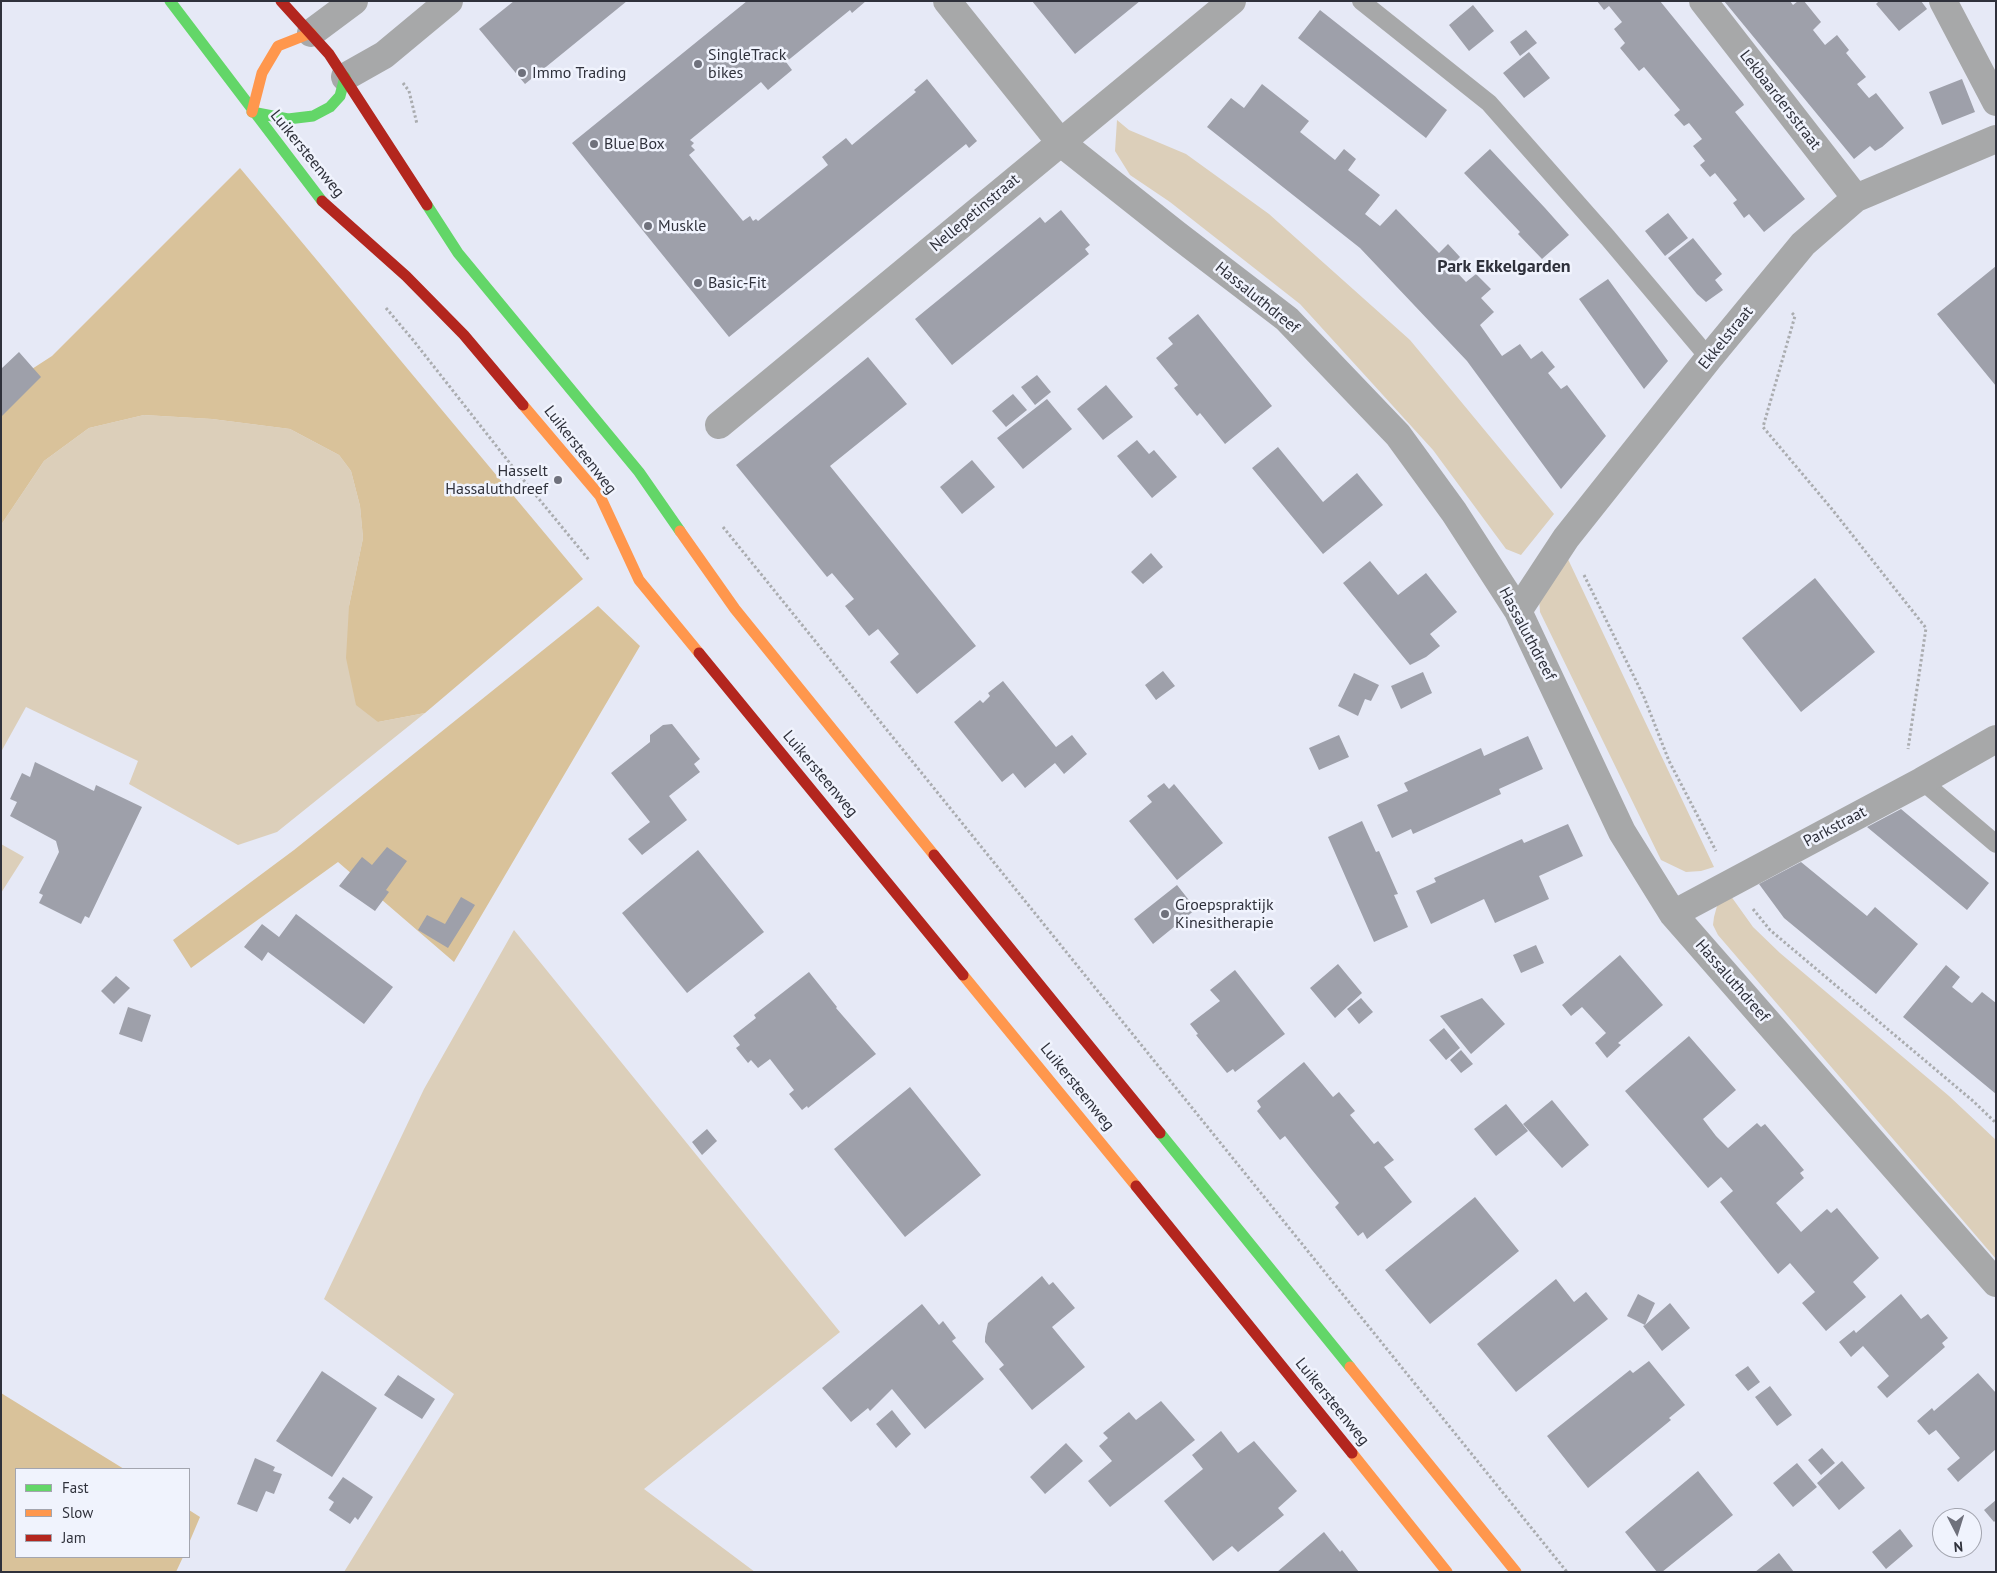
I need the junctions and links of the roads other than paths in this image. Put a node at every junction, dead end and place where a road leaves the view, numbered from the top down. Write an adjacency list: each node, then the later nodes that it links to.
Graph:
1 (170, 1): 13 (main road, Luikersteenweg)
2 (281, 1): 10 (main road, Luikersteenweg)
3 (354, 1): 10 (street)
4 (449, 1): 11 (street)
5 (947, 1): 15 (street, Hassaluthdreef)
6 (1232, 1): 15 (street, Nellepetinstraat)
7 (1361, 1): 17 (lane)
8 (1703, 1): 16 (street, Lekbaardersstraat)
9 (1943, 1): 12 (street)
10 (310, 34): 11 (main road, Luikersteenweg); 13 (main road)
11 (345, 77): 13 (main road); 26 (main road, Luikersteenweg)
12 (1996, 102)
13 (252, 112): 25 (main road, Luikersteenweg)
14 (1996, 139): 16 (street, Ekkelstraat)
15 (1060, 142): 18 (street, Nellepetinstraat); 19 (street, Hassaluthdreef)
16 (1856, 198): 17 (street, Ekkelstraat)
17 (1709, 358): 19 (street, Ekkelstraat)
18 (719, 425)
19 (1518, 611): 23 (street, Hassaluthdreef)
20 (1996, 738): 21 (street, Parkstraat)
21 (1922, 781): 22 (lane); 23 (street, Parkstraat)
22 (1996, 844)
23 (1673, 914): 24 (street, Hassaluthdreef)
24 (1996, 1284)
25 (1447, 1572)
26 (1516, 1572)

